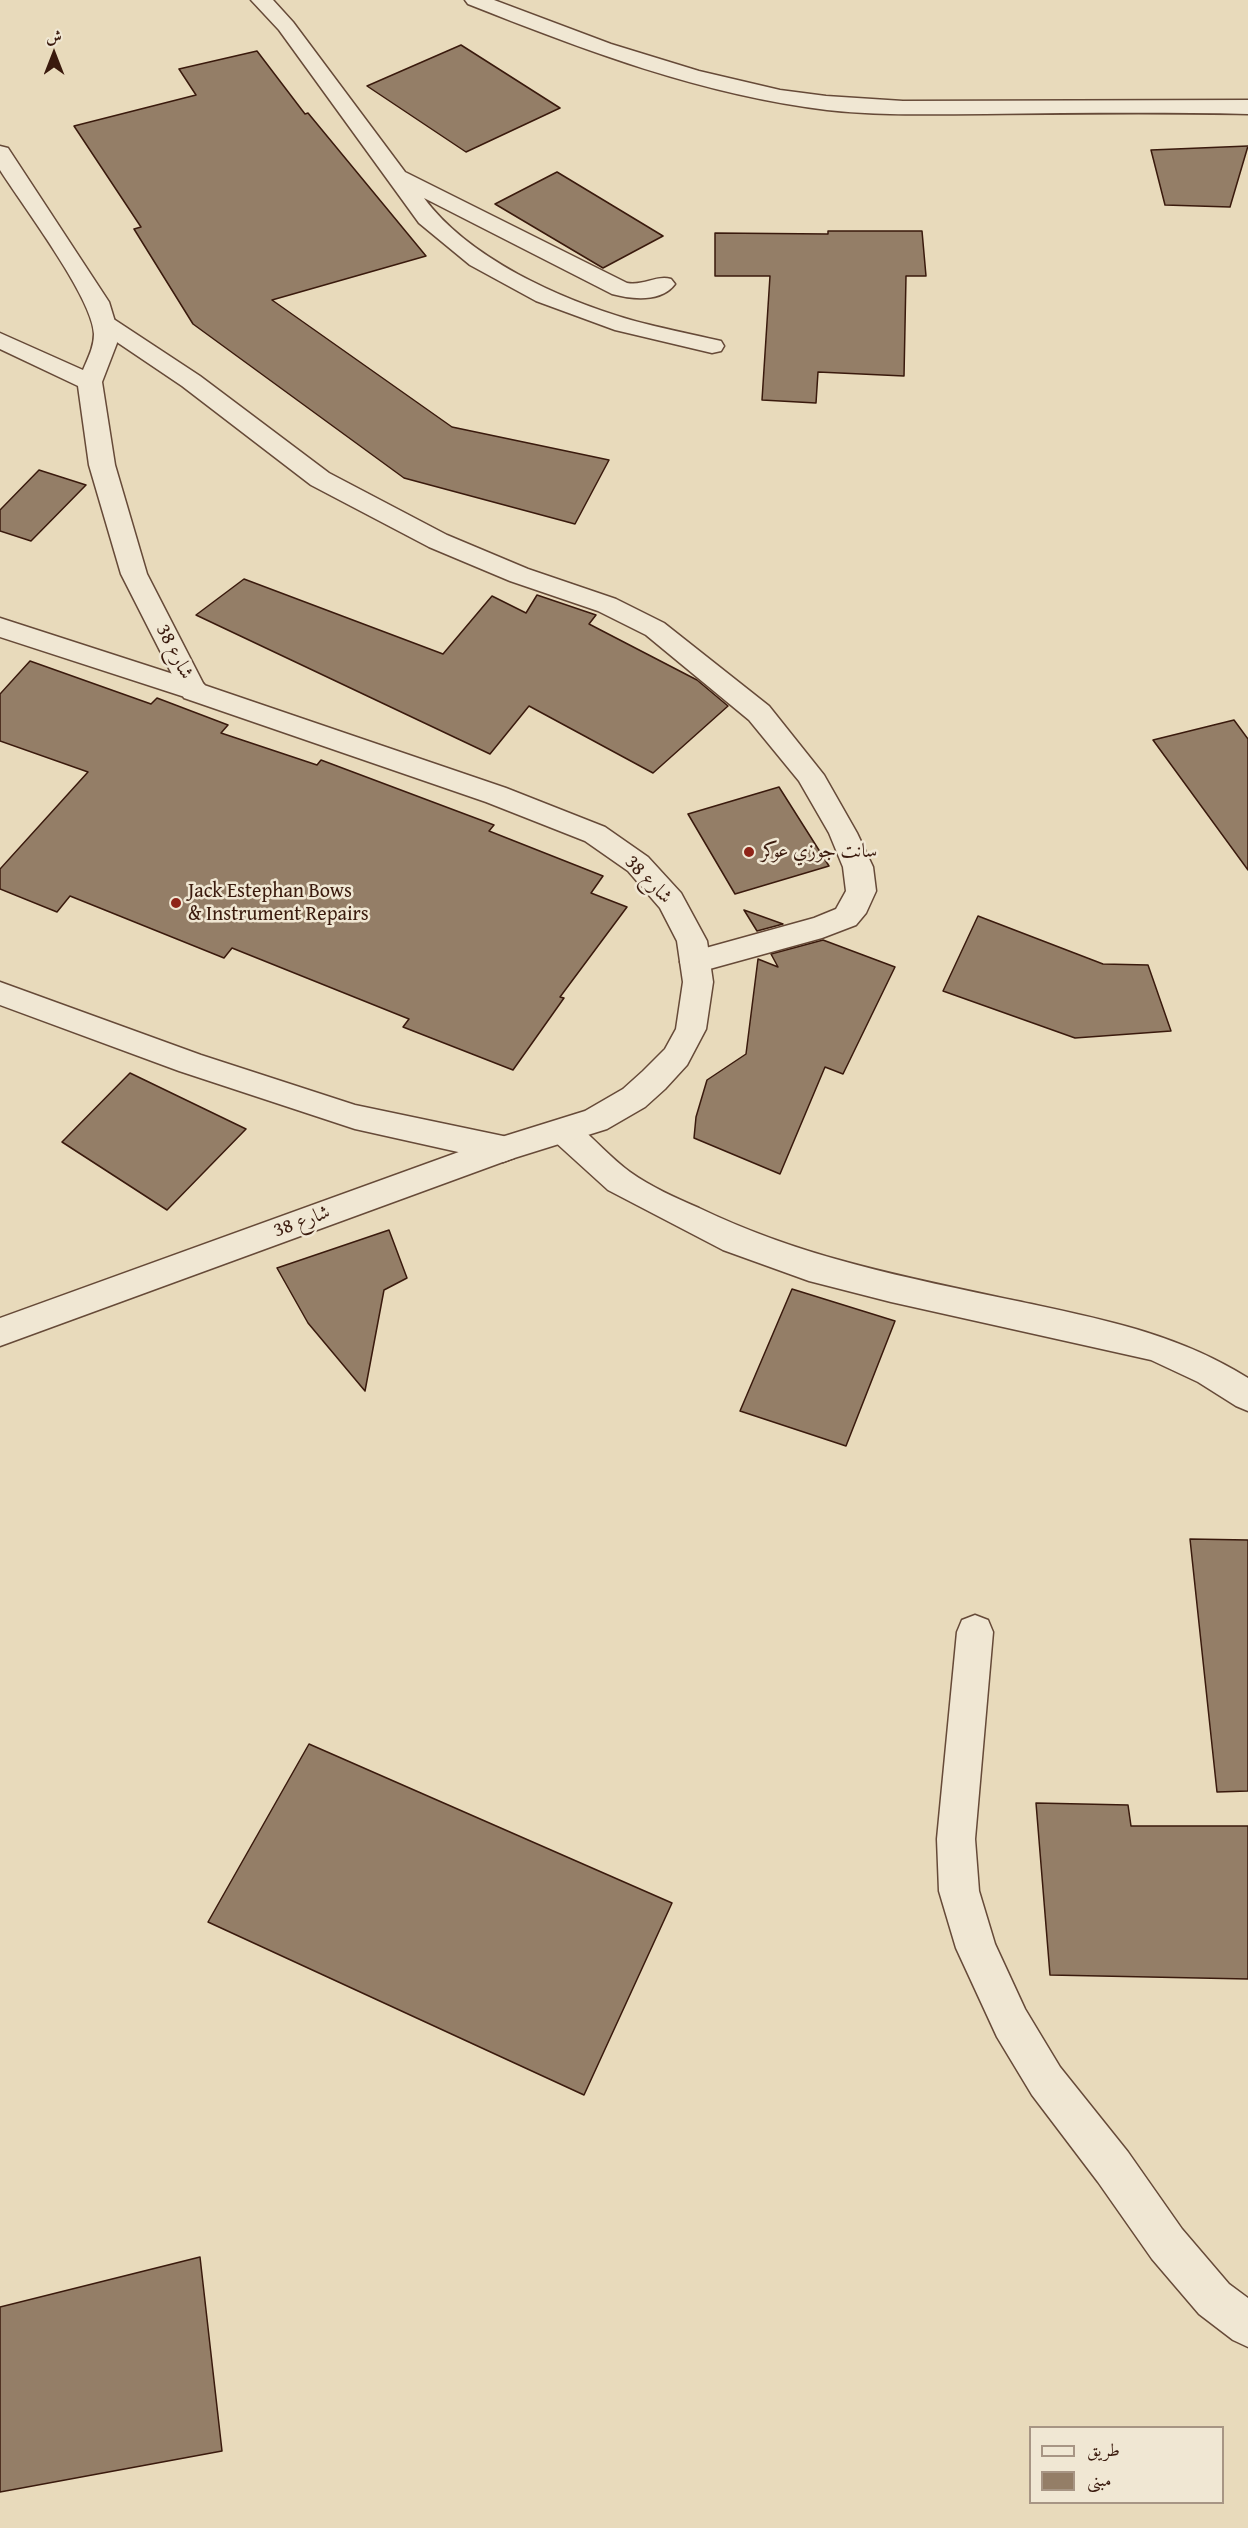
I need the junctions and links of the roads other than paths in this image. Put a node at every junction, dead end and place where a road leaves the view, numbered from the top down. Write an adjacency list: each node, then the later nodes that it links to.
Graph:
1 (261, 0): 5 (street)
2 (475, 0): 3 (street)
3 (1248, 107)
4 (0, 153): 7 (street)
5 (393, 172): 6 (street); 9 (street)
6 (663, 284)
7 (107, 325): 10 (street); 13 (street)
8 (0, 340): 10 (street)
9 (712, 346)
10 (90, 382): 12 (street, شارع 38)
11 (0, 627): 12 (street)
12 (194, 691): 13 (street, شارع 38)
13 (695, 962): 15 (street, شارع 38)
14 (0, 993): 16 (street)
15 (565, 1132): 16 (street, شارع 38); 18 (street)
16 (503, 1149): 17 (street, شارع 38)
17 (0, 1332)
18 (1248, 1396)
19 (975, 1632): 20 (street)
20 (1248, 2325)

